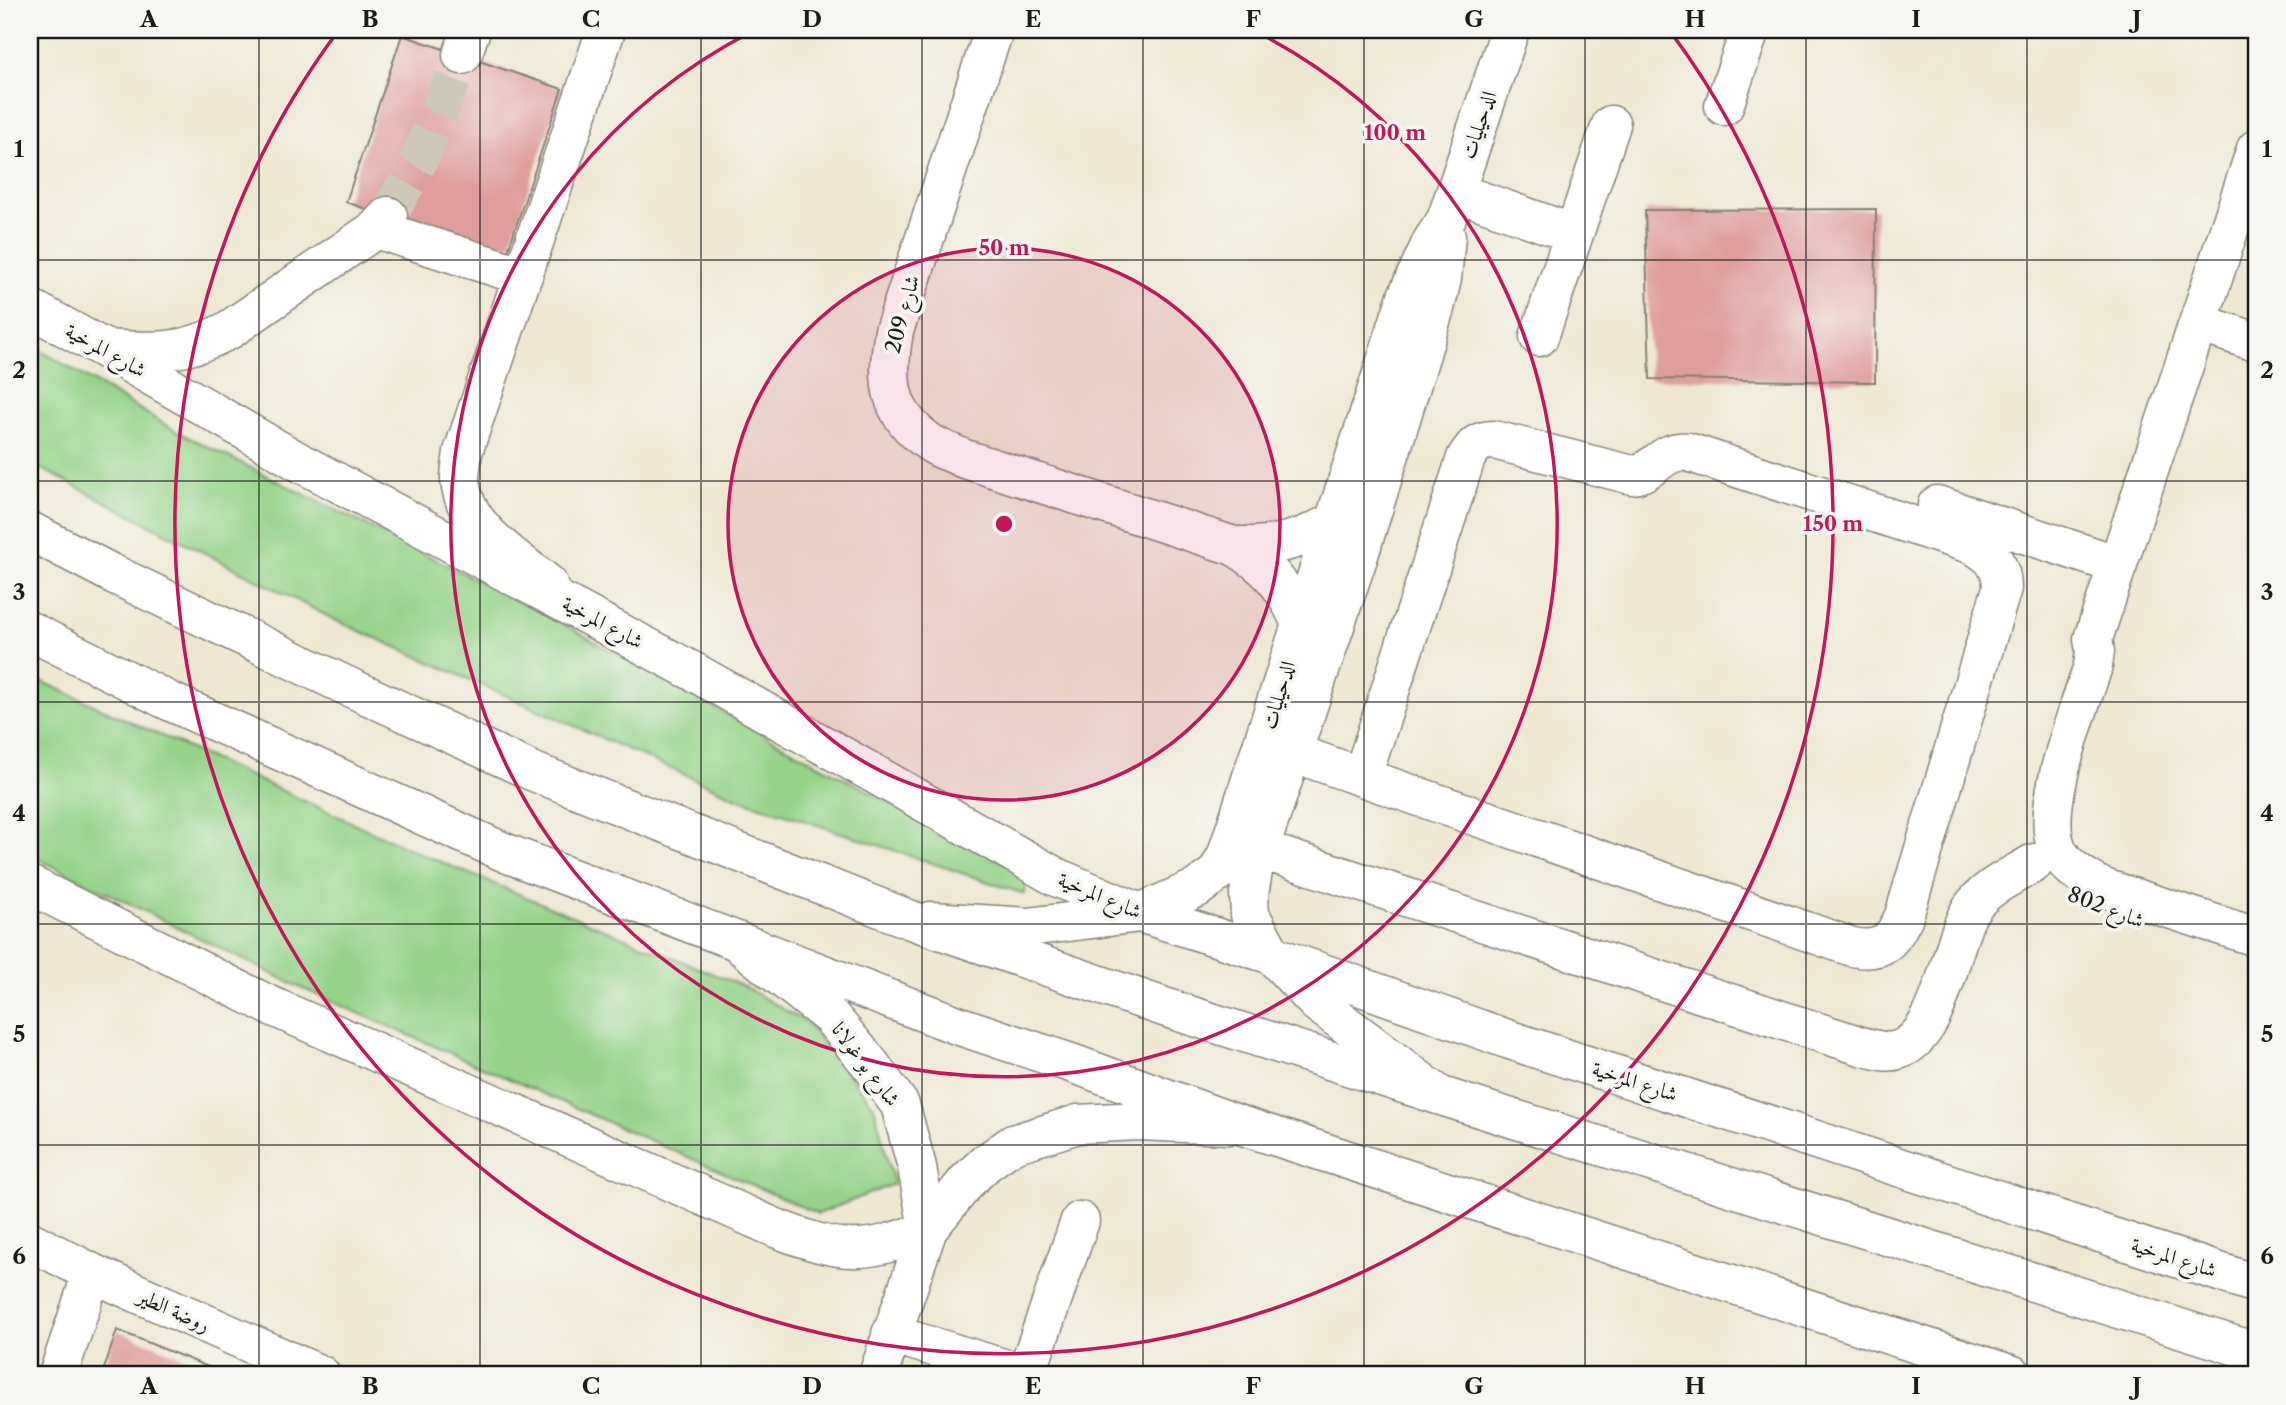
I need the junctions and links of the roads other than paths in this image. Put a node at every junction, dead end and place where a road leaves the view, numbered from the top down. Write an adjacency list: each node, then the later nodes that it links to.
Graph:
1 (606, 30): 10 (main road)
2 (994, 30): 20 (main road, شارع 209)
3 (1510, 30): 8 (main road, الدحيليات)
4 (1750, 30): 5 (main road)
5 (1724, 106)
6 (1611, 125): 9 (main road)
7 (2256, 149): 12 (main road, شارع 802)
8 (1451, 206): 9 (main road); 18 (main road, الدحيليات); 26 (main road, الدحيليات)
9 (1574, 234): 14 (main road)
10 (523, 276): 16 (main road); 22 (main road)
11 (30, 308): 16 (main road, شارع المرخية)
12 (2203, 312): 13 (main road); 15 (main road); 21 (main road, شارع 802)
13 (2256, 318)
14 (1539, 337)
15 (2256, 342)
16 (104, 349): 22 (main road, شارع المرخية)
17 (1878, 486): 21 (main road)
18 (1336, 520): 20 (main road, شارع 209); 23 (main road, الدحيليات)
19 (30, 531): 32 (main road)
20 (1234, 545): 23 (main road, شارع 209)
21 (2118, 565): 25 (main road, شارع 802)
22 (573, 606): 31 (main road, شارع المرخية)
23 (1300, 622): 31 (main road, الدحيليات)
24 (30, 631): 34 (main road)
25 (2093, 639): 29 (main road, شارع 802); 33 (main road, شارع 802)
26 (1291, 752): 27 (main road); 28 (main road, الدحيليات)
27 (1362, 777): 27 (main road)
28 (1259, 849): 29 (main road); 35 (main road, الدحيليات)
29 (2034, 863): 36 (main road, شارع 802)
30 (30, 886): 40 (main road)
31 (1140, 913): 32 (main road, الدحيليات); 35 (main road, شارع المرخية)
32 (911, 920): 37 (main road)
33 (2256, 937)
34 (736, 942): 38 (main road); 40 (main road, شارع بو غولانا)
35 (1272, 955): 37 (main road, الدحيليات); 43 (main road, شارع المرخية)
36 (2256, 958)
37 (1438, 1095): 45 (main road)
38 (1240, 1125): 40 (main road, شارع بو غولانا); 49 (main road)
39 (1080, 1221): 44 (main road)
40 (928, 1229): 44 (main road, شارع بو غولانا)
41 (30, 1241): 42 (main road, روضة الطير)
42 (92, 1273): 46 (main road); 47 (main road, روضة الطير)
43 (2256, 1284)
44 (891, 1334): 48 (main road, شارع بو غولانا)
45 (2256, 1352)
46 (58, 1375)
47 (321, 1375)
48 (878, 1375)
49 (2013, 1375)

